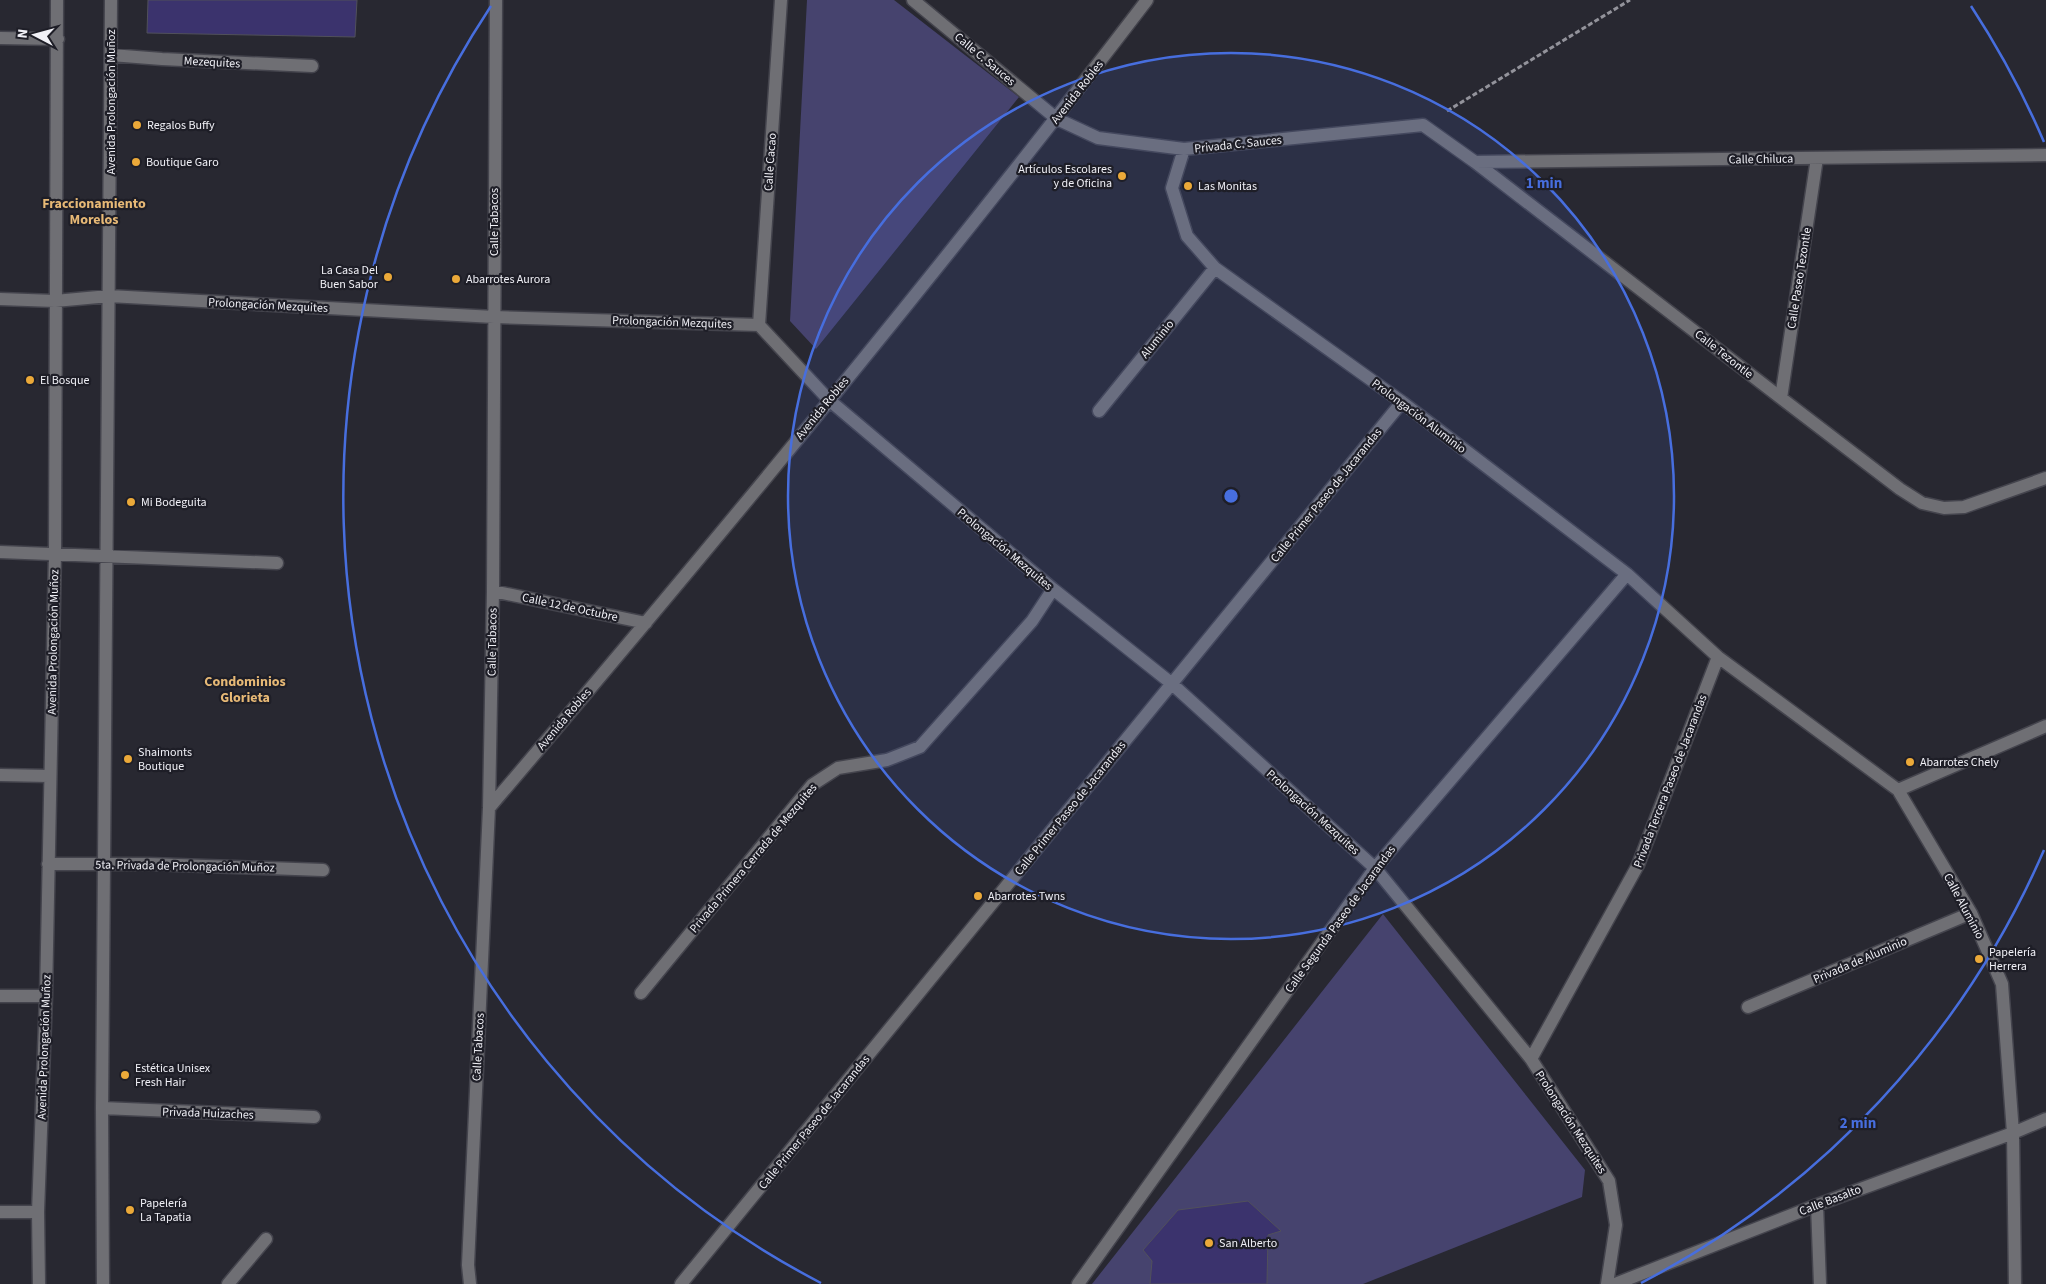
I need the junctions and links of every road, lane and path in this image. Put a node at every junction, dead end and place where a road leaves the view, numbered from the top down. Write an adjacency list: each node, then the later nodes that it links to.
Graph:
1 (57, 0): 9 (street, Avenida Prolongación Muñoz)
2 (111, 0): 10 (street, Avenida Prolongación Muñoz)
3 (496, 0): 22 (street, Calle Tabacos)
4 (782, 0): 23 (street, Calle Cacao)
5 (914, 0): 12 (street, Calle C. Sauces)
6 (1147, 0): 12 (street, Avenida Robles)
7 (1630, 0): 13 (path)
8 (0, 38): 9 (street)
9 (58, 39): 21 (street, Avenida Prolongación Muñoz)
10 (111, 54): 11 (street, Mezequites); 19 (street, Avenida Prolongación Muñoz)
11 (312, 66)
12 (1057, 119): 14 (street, Privada C. Sauces); 25 (street, Avenida Robles)
13 (1423, 125): 14 (street, Privada C. Sauces); 17 (street, Calle Tezontle)
14 (1184, 150): 18 (street, Prolongación Aluminio)
15 (2046, 155): 16 (street, Calle Chiluca)
16 (1817, 158): 17 (street, Calle Chiluca); 24 (street, Calle Paseo Tezontle)
17 (1476, 162): 24 (street, Calle Tezontle)
18 (1215, 268): 26 (street, Prolongación Aluminio); 27 (street, Aluminio)
19 (109, 296): 21 (street, Prolongación Mezquites); 22 (street, Prolongación Mezquites); 31 (street, Avenida Prolongación Muñoz)
20 (0, 298): 21 (street, Prolongación Mezquites)
21 (56, 301): 30 (street, Avenida Prolongación Muñoz)
22 (494, 317): 23 (street, Prolongación Mezquites); 35 (street, Calle Tabacos)
23 (759, 325): 25 (street, Prolongación Mezquites)
24 (1781, 398): 28 (street, Calle Tezontle)
25 (829, 400): 34 (street, Prolongación Mezquites); 36 (street, Avenida Robles)
26 (1402, 402): 33 (street, Prolongación Aluminio); 38 (street, Calle Primer Paseo de Jacarandas)
27 (1099, 411)
28 (2046, 478)
29 (0, 552): 30 (street)
30 (55, 553): 31 (street); 41 (street, Avenida Prolongación Muñoz)
31 (107, 557): 32 (street); 45 (street, Avenida Prolongación Muñoz)
32 (277, 563)
33 (1627, 574): 37 (street, Prolongación Aluminio); 46 (street, Calle Segunda Paseo de Jacarandas)
34 (1053, 589): 38 (street, Prolongación Mezquites); 49 (street, Privada Primera Cerrada de Mezquites)
35 (494, 591): 36 (street, Calle 12 de Octubre); 43 (street, Calle Tabacos)
36 (646, 624): 43 (street, Avenida Robles)
37 (1718, 658): 42 (street, Calle Aluminio); 53 (street, Privada Tercera Paseo de Jacarandas)
38 (1171, 683): 46 (street, Prolongación Mezquites); 66 (street, Calle Primer Paseo de Jacarandas)
39 (2046, 726): 42 (street)
40 (0, 775): 41 (street)
41 (49, 776): 44 (street, Avenida Prolongación Muñoz)
42 (1898, 790): 48 (street, Calle Aluminio)
43 (488, 808): 65 (street, Calle Tabacos)
44 (48, 864): 45 (street, 5ta. Privada de Prolongación Muñoz); 51 (street, Avenida Prolongación Muñoz)
45 (104, 864): 47 (street, 5ta. Privada de Prolongación Muñoz); 54 (street, Avenida Prolongación Muñoz)
46 (1375, 868): 53 (street, Prolongación Mezquites); 67 (street, Calle Segunda Paseo de Jacarandas)
47 (323, 870)
48 (1971, 913): 52 (street, Privada de Aluminio); 57 (street, Calle Aluminio)
49 (641, 993)
50 (0, 996): 51 (street)
51 (46, 996): 60 (street, Avenida Prolongación Muñoz)
52 (1748, 1007)
53 (1530, 1059): 68 (street, Prolongación Mezquites)
54 (102, 1108): 55 (street, Privada Huizaches); 63 (street, Avenida Prolongación Muñoz)
55 (314, 1118)
56 (2046, 1119): 57 (street, Calle Basalto)
57 (2013, 1133): 58 (street, Calle Basalto); 71 (street, Calle Aluminio)
58 (1817, 1205): 69 (street, Calle Basalto); 70 (street)
59 (0, 1212): 60 (street)
60 (38, 1212): 62 (street, Avenida Prolongación Muñoz)
61 (266, 1239): 64 (street)
62 (39, 1284)
63 (103, 1284)
64 (228, 1284)
65 (470, 1284)
66 (682, 1284)
67 (1078, 1284)
68 (1607, 1284)
69 (1615, 1284)
70 (1820, 1284)
71 (2014, 1284)

